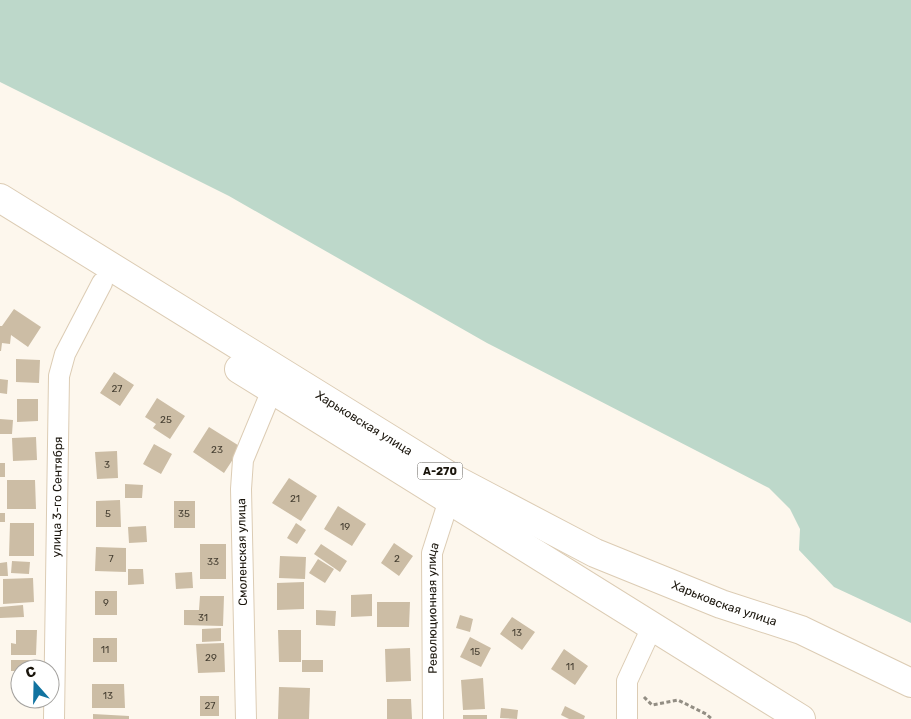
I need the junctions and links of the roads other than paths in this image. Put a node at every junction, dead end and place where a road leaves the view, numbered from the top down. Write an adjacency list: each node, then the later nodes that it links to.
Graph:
1 (0, 198): 7 (highway, Харьковская улица / А-270)
2 (0, 220): 3 (highway, Харьковская улица / А-270)
3 (102, 283): 4 (highway, Харьковская улица / А-270); 8 (street, улица 3-го Сентября)
4 (272, 390): 5 (highway, Харьковская улица / А-270); 9 (street, Смоленская улица)
5 (449, 500): 6 (highway, Харьковская улица / А-270); 10 (street, Революционная улица)
6 (652, 627): 11 (street); 12 (highway, Харьковская улица / А-270)
7 (911, 683)
8 (54, 719)
9 (246, 719)
10 (433, 719)
11 (627, 719)
12 (801, 719)

